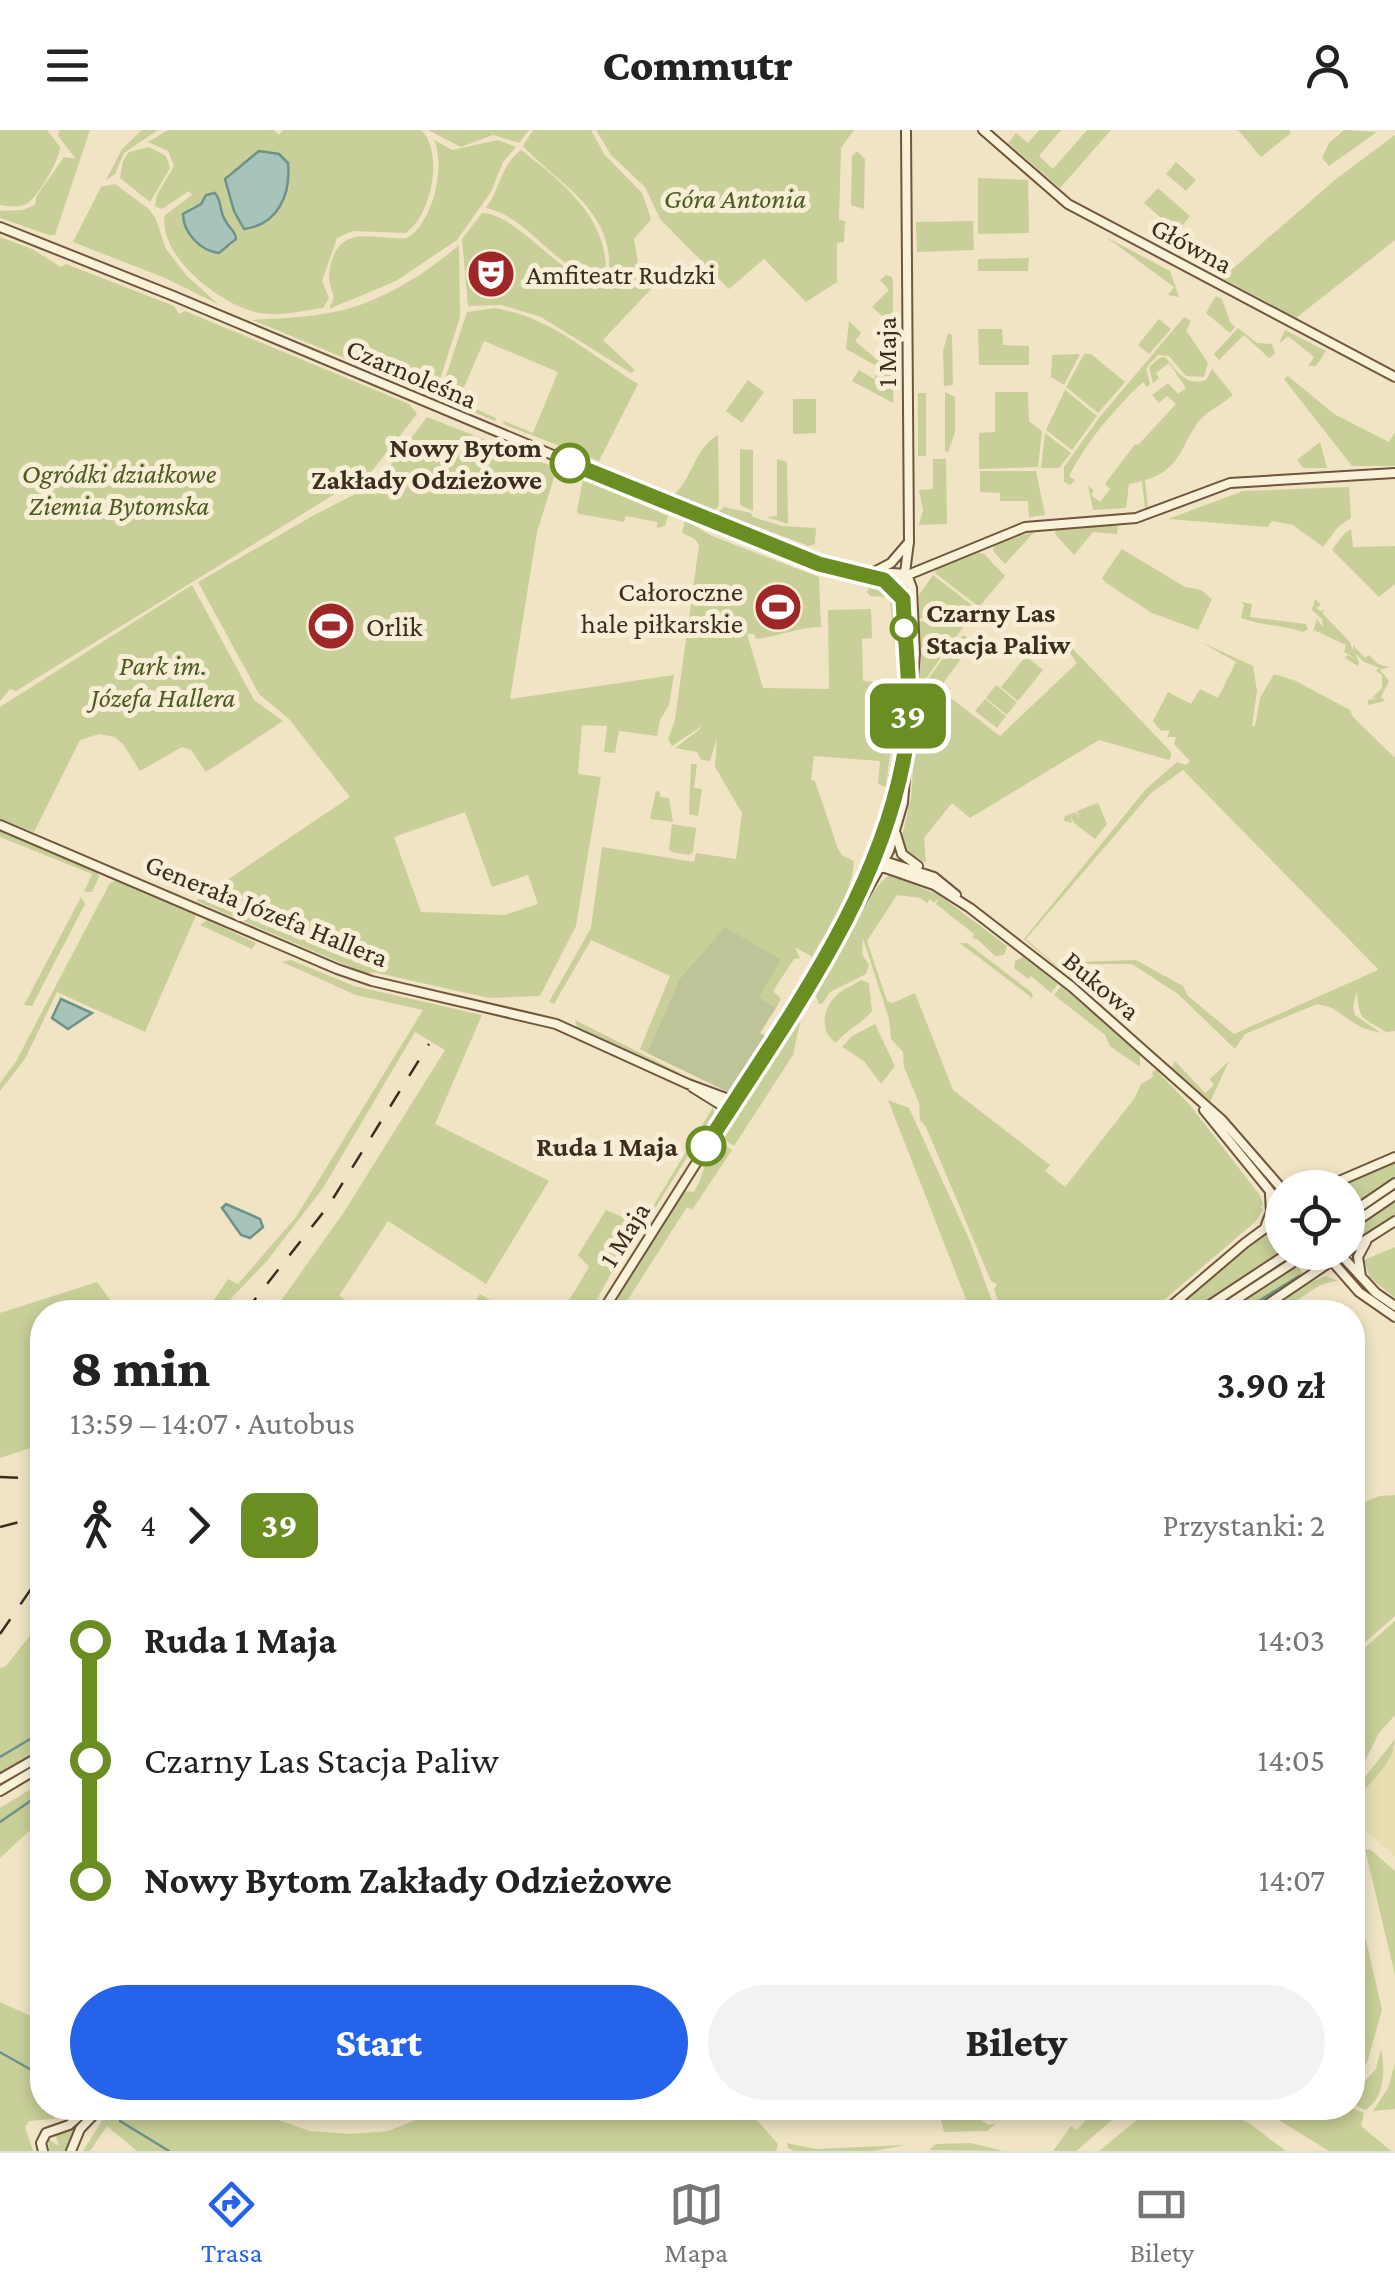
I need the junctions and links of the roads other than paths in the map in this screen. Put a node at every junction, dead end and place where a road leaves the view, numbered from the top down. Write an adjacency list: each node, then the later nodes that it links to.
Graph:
1 (906, 130): 6 (street, 1 Maja)
2 (983, 130): 4 (street, Główna)
3 (0, 227): 7 (street, Czarnoleśna)
4 (1395, 377)
5 (1395, 472): 8 (street)
6 (909, 542): 7 (street); 8 (street, 1 Maja)
7 (870, 574): 8 (street, Czarnoleśna); 9 (street, Czarnoleśna)
8 (907, 574): 9 (street, Czarnoleśna); 10 (street, 1 Maja); 11 (street, 1 Maja)
9 (884, 580): 10 (street)
10 (903, 599): 11 (street, 1 Maja)
11 (908, 726): 12 (street, 1 Maja)
12 (906, 744): 14 (street, 1 Maja); 15 (street, 1 Maja)
13 (0, 825): 23 (street, Generała Józefa Hallera)
14 (896, 834): 16 (street, 1 Maja); 18 (street)
15 (872, 860): 16 (street); 21 (street, 1 Maja)
16 (883, 864): 17 (street, Bukowa); 18 (street, Bukowa); 19 (street, 1 Maja)
17 (894, 871): 19 (street); 20 (street, Bukowa)
18 (934, 877): 20 (street, Bukowa)
19 (872, 883): 21 (street, 1 Maja)
20 (970, 908): 22 (street, Bukowa)
21 (843, 926): 23 (street, 1 Maja)
22 (1199, 1102): 25 (street, Bukowa); 28 (street, Bukowa)
23 (732, 1106): 44 (street, 1 Maja)
24 (1395, 1158): 26 (street)
25 (1265, 1170)
26 (1365, 1170)
27 (1395, 1183): 30 (street)
28 (1265, 1185)
29 (1395, 1195): 31 (street)
30 (1365, 1203)
31 (1365, 1215)
32 (1395, 1220): 34 (street)
33 (1265, 1227): 45 (street)
34 (1371, 1236): 35 (street); 42 (street)
35 (1365, 1240)
36 (1268, 1270): 46 (street)
37 (1273, 1270): 47 (street)
38 (1320, 1270): 41 (street)
39 (1340, 1270): 43 (street)
40 (1355, 1270): 42 (street)
41 (1307, 1279): 43 (street); 48 (street)
42 (1362, 1280): 49 (street)
43 (1352, 1284): 50 (street)
44 (610, 1300)
45 (1178, 1300)
46 (1219, 1300)
47 (1234, 1300)
48 (1275, 1300)
49 (1395, 1306)
50 (1395, 1317)
51 (30, 1762): 53 (street)
52 (30, 1773): 54 (street)
53 (0, 1779)
54 (0, 1790)
55 (75, 2120): 57 (street)
56 (89, 2120): 58 (street)
57 (43, 2151)
58 (71, 2151)

